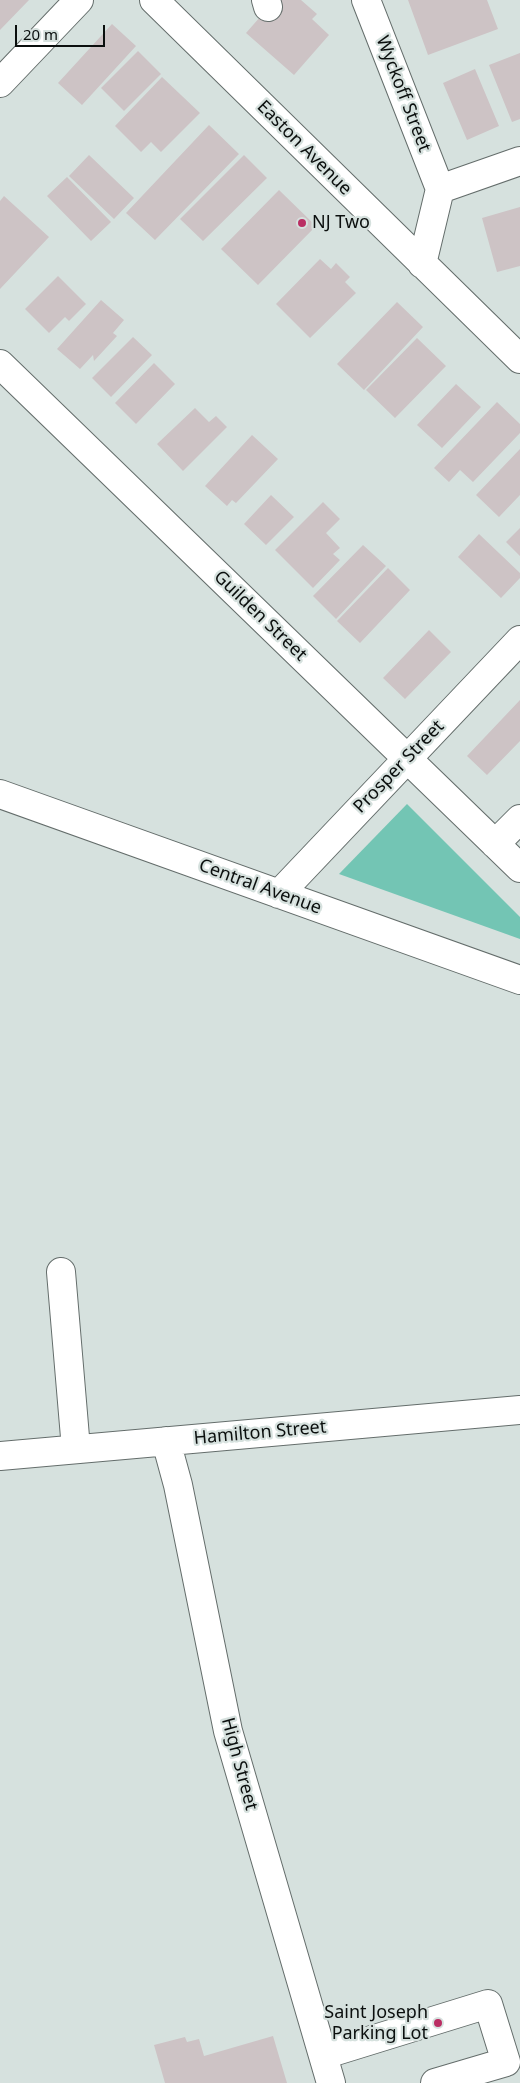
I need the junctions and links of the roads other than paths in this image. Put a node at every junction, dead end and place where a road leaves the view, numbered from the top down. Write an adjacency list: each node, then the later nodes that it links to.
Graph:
1 (79, 0): 4 (street)
2 (154, 0): 7 (street, Easton Avenue)
3 (366, 0): 6 (street, Wyckoff Street)
4 (0, 83)
5 (520, 161): 6 (street)
6 (440, 189): 7 (street)
7 (422, 264): 8 (street, Easton Avenue)
8 (520, 359)
9 (0, 364): 11 (street, Guilden Street)
10 (520, 640): 11 (street, Prosper Street)
11 (406, 758): 14 (street, Guilden Street); 16 (street, Prosper Street)
12 (0, 794): 16 (street, Central Avenue)
13 (520, 819): 14 (street)
14 (495, 844): 15 (street, Guilden Street)
15 (520, 868)
16 (279, 894): 17 (street, Central Avenue)
17 (520, 980)
18 (60, 1272): 21 (street)
19 (520, 1410): 20 (street, Hamilton Street)
20 (166, 1441): 21 (street, Hamilton Street); 23 (street, High Street)
21 (76, 1449): 22 (street, Hamilton Street)
22 (0, 1456)
23 (323, 2055): 24 (street, High Street); 25 (street)
24 (331, 2083)
25 (436, 2083)

